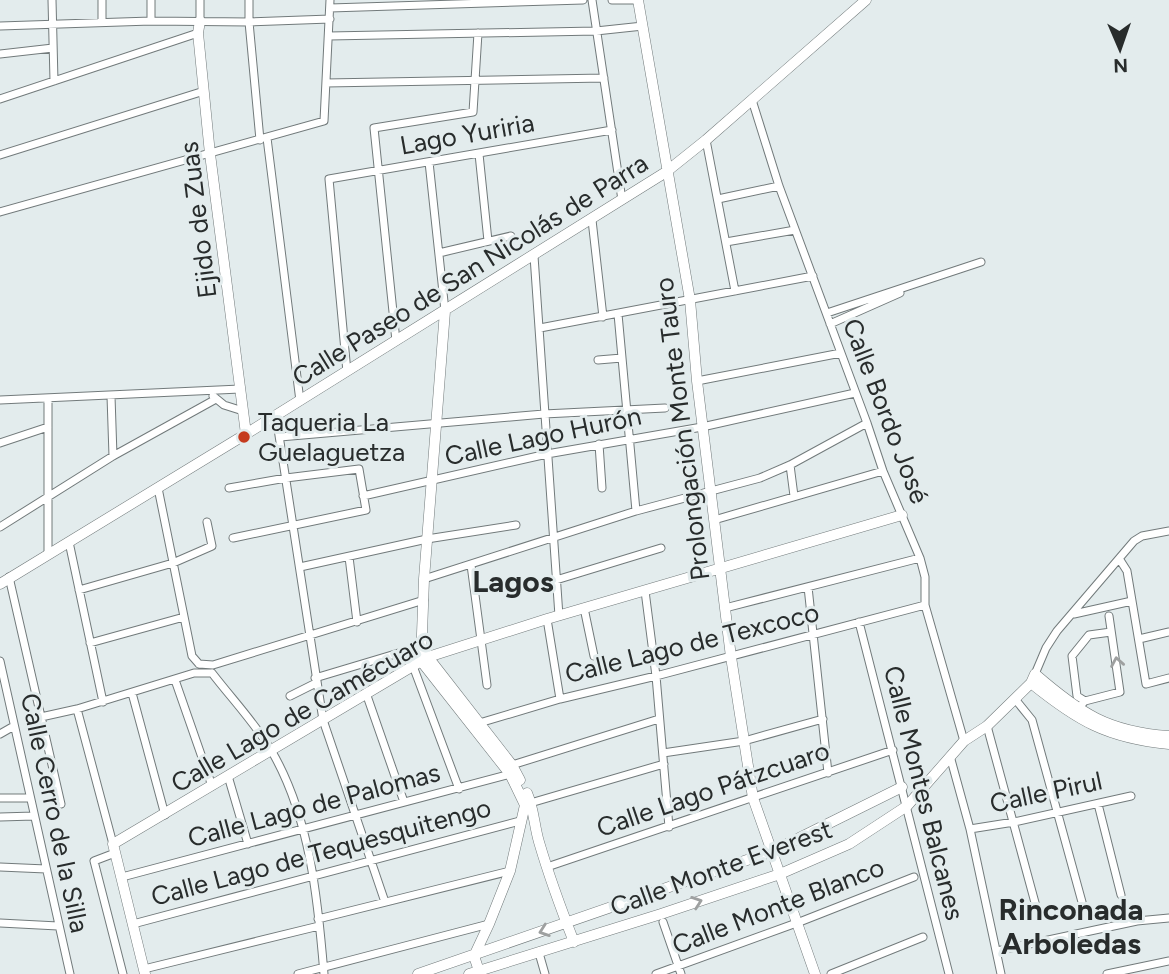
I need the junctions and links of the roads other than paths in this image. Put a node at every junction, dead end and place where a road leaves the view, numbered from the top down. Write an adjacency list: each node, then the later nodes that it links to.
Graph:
1 (52, 0): 22 (street)
2 (102, 0): 19 (street)
3 (151, 0): 17 (street)
4 (200, 0): 18 (street, Ejido de Zuas)
5 (249, 0): 20 (street)
6 (583, 0): 12 (street)
7 (592, 0): 24 (street)
8 (611, 0): 9 (street)
9 (630, 0): 10 (street)
10 (638, 0): 23 (street, Prolongación Monte Tauro)
11 (866, 0): 36 (street, Calle Paseo de San Nicolás de Parra)
12 (539, 1): 13 (street)
13 (475, 2): 14 (street)
14 (407, 3): 15 (street)
15 (330, 4): 16 (street)
16 (330, 19): 20 (street); 27 (street)
17 (151, 21): 18 (street); 19 (street)
18 (200, 21): 20 (street); 25 (street, Ejido de Zuas)
19 (102, 22): 22 (street)
20 (249, 22): 38 (street)
21 (0, 26): 22 (street)
22 (52, 26): 28 (street)
23 (643, 26): 24 (street); 45 (street, Prolongación Monte Tauro)
24 (596, 31): 26 (street); 30 (street)
25 (198, 33): 31 (street); 34 (street, Ejido de Zuas)
26 (478, 33): 27 (street); 32 (street)
27 (329, 36): 33 (street)
28 (53, 48): 29 (street); 31 (street)
29 (0, 54)
30 (604, 78): 32 (street); 37 (street)
31 (54, 80): 35 (street)
32 (476, 80): 33 (street); 44 (street)
33 (326, 83): 38 (street)
34 (204, 91): 40 (street, Ejido de Zuas); 42 (street)
35 (0, 99)
36 (752, 100): 39 (street, Calle Paseo de San Nicolás de Parra); 46 (street, Calle Bordo José)
37 (612, 130): 41 (street, Lago Yuriria); 48 (street)
38 (263, 139): 40 (street); 81 (street)
39 (706, 141): 45 (street, Calle Paseo de San Nicolás de Parra); 47 (street)
40 (210, 154): 49 (street); 74 (street, Ejido de Zuas)
41 (479, 154): 43 (street, Lago Yuriria); 53 (street)
42 (0, 155)
43 (429, 162): 44 (street, Lago Yuriria); 55 (street)
44 (380, 171): 68 (street); 72 (street, Lago Yuriria)
45 (666, 172): 48 (street, Calle Paseo de San Nicolás de Parra); 61 (street, Prolongación Monte Tauro)
46 (779, 186): 47 (street); 51 (street, Calle Bordo José)
47 (718, 199): 54 (street)
48 (622, 200): 50 (street, Calle Paseo de San Nicolás de Parra)
49 (0, 212)
50 (592, 219): 56 (street, Calle Paseo de San Nicolás de Parra); 65 (street)
51 (795, 230): 54 (street); 58 (street, Calle Bordo José)
52 (511, 236): 53 (street)
53 (488, 241): 55 (street)
54 (726, 242): 60 (street)
55 (439, 253): 62 (street)
56 (534, 256): 62 (street, Calle Paseo de San Nicolás de Parra); 67 (street)
57 (981, 262): 59 (street)
58 (813, 276): 60 (street); 63 (street, Calle Bordo José)
59 (916, 285): 63 (street); 66 (street)
60 (735, 291): 61 (street)
61 (690, 300): 64 (street); 73 (street, Prolongación Monte Tauro)
62 (445, 311): 68 (street, Calle Paseo de San Nicolás de Parra); 88 (street)
63 (827, 313): 66 (street, Calle Bordo José)
64 (618, 314): 65 (street); 70 (street)
65 (603, 317): 67 (street)
66 (830, 324): 69 (street, Calle Bordo José)
67 (540, 328): 85 (street)
68 (396, 341): 72 (street, Calle Paseo de San Nicolás de Parra)
69 (841, 353): 73 (street); 76 (street, Calle Bordo José)
70 (622, 358): 71 (street); 83 (street)
71 (598, 360)
72 (347, 372): 81 (street, Calle Paseo de San Nicolás de Parra)
73 (697, 381): 90 (street, Prolongación Monte Tauro)
74 (240, 389): 75 (street); 84 (street, Ejido de Zuas)
75 (208, 391): 77 (street); 79 (street)
76 (855, 393): 87 (street, Calle Bordo José); 90 (street, Calle Lago Hurón)
77 (111, 396): 78 (street); 97 (street)
78 (48, 398): 80 (street); 89 (street)
79 (216, 399): 84 (street); 97 (street)
80 (0, 400)
81 (300, 401): 86 (street, Calle Paseo de San Nicolás de Parra)
82 (665, 408): 83 (street)
83 (627, 410): 85 (street); 93 (street)
84 (243, 411): 91 (street, Ejido de Zuas)
85 (544, 414): 88 (street); 96 (street)
86 (276, 416): 91 (street, Calle Paseo de San Nicolás de Parra); 92 (street)
87 (867, 423): 98 (street); 99 (street, Calle Bordo José)
88 (437, 424): 92 (street); 101 (street)
89 (48, 426): 94 (street); 108 (street)
90 (702, 427): 93 (street, Calle Lago Hurón); 105 (street, Prolongación Monte Tauro)
91 (246, 434): 102 (street, Calle Paseo de San Nicolás de Parra)
92 (280, 437): 100 (street)
93 (630, 439): 95 (street, Calle Lago Hurón); 109 (street)
94 (0, 443)
95 (599, 444): 96 (street, Calle Lago Hurón); 104 (street)
96 (547, 454): 101 (street, Calle Lago Hurón); 118 (street)
97 (113, 456): 108 (street)
98 (790, 465): 105 (street); 107 (street)
99 (883, 471): 107 (street); 110 (street, Calle Bordo José)
100 (286, 478): 103 (street); 106 (street); 113 (street)
101 (432, 481): 106 (street, Calle Lago Hurón); 119 (street)
102 (158, 488): 120 (street, Calle Paseo de San Nicolás de Parra); 126 (street)
103 (229, 488)
104 (602, 488)
105 (710, 491): 109 (street); 111 (street, Prolongación Monte Tauro)
106 (363, 496): 113 (street)
107 (794, 496): 111 (street)
108 (49, 497): 115 (street); 122 (street)
109 (636, 511): 118 (street)
110 (902, 515): 124 (street, Calle Bordo José); 129 (street, Calle Lago de Camécuaro)
111 (714, 520): 129 (street, Prolongación Monte Tauro)
112 (208, 522): 126 (street)
113 (293, 526): 117 (street); 128 (street)
114 (516, 526): 119 (street)
115 (0, 527)
116 (1169, 531): 125 (street, Calle Monte Everest)
117 (233, 538)
118 (554, 538): 127 (street); 132 (street)
119 (427, 539): 123 (street); 131 (street)
120 (69, 542): 122 (street, Calle Paseo de San Nicolás de Parra); 135 (street)
121 (661, 548): 132 (street)
122 (48, 555): 130 (street, Calle Paseo de San Nicolás de Parra)
123 (349, 557): 128 (street); 147 (street)
124 (920, 558): 134 (street); 139 (street, Calle Bordo José)
125 (1120, 560): 138 (street); 142 (street, Calle Monte Everest)
126 (173, 563): 135 (street); 145 (street)
127 (471, 565): 131 (street); 153 (street)
128 (300, 567): 152 (street)
129 (720, 567): 136 (street, Calle Lago de Camécuaro); 141 (street, Prolongación Monte Tauro)
130 (9, 577): 133 (street, Calle Paseo de San Nicolás de Parra); 177 (street)
131 (424, 579): 137 (street)
132 (556, 580): 143 (street)
133 (0, 584)
134 (808, 587): 141 (street); 151 (street)
135 (79, 590): 155 (street)
136 (645, 591): 140 (street, Calle Lago de Camécuaro); 163 (street)
137 (424, 600): 147 (street); 156 (street)
138 (1132, 601): 142 (street); 154 (street)
139 (925, 605): 148 (street, Calle Lago de Texcoco); 187 (street, Calle Bordo José)
140 (584, 608): 143 (street, Calle Lago de Camécuaro); 157 (street)
141 (725, 608): 158 (street, Prolongación Monte Tauro)
142 (1073, 615): 164 (street, Calle Monte Everest)
143 (559, 616): 146 (street, Calle Lago de Camécuaro)
144 (1109, 616): 149 (street)
145 (184, 617): 155 (street); 159 (street)
146 (547, 619): 153 (street, Calle Lago de Camécuaro); 172 (street)
147 (357, 622): 152 (street)
148 (859, 622): 151 (street, Calle Lago de Texcoco); 190 (street, Calle Montes Balcanes)
149 (1111, 632): 175 (street); 175 (street, one-way to 149)
150 (1169, 632): 154 (street)
151 (814, 634): 158 (street, Calle Lago de Texcoco); 179 (street)
152 (310, 636): 161 (street); 167 (street)
153 (480, 639): 156 (street, Calle Lago de Camécuaro); 168 (street)
154 (1139, 639): 165 (street)
155 (90, 643): 174 (street)
156 (421, 656): 167 (street); 170 (street, Calle Lago de Camécuaro); 181 (street); 199 (street)
157 (594, 656)
158 (731, 657): 163 (street, Calle Lago de Texcoco); 186 (street, Prolongación Monte Tauro)
159 (199, 664): 161 (street); 162 (street)
160 (0, 666): 182 (street, Calle Cerro de la Silla)
161 (213, 669): 162 (street); 189 (street)
162 (194, 673): 166 (street)
163 (656, 676): 172 (street, Calle Lago de Texcoco); 178 (street)
164 (1033, 678): 173 (street, Calle Monte Everest); 175 (street)
165 (1169, 678)
166 (174, 680): 169 (street); 197 (street)
167 (316, 681): 171 (street); 180 (street)
168 (487, 685)
169 (132, 693): 174 (street); 210 (street)
170 (366, 693): 180 (street, Calle Lago de Camécuaro); 204 (street)
171 (290, 696)
172 (560, 699): 181 (street, Calle Lago de Texcoco)
173 (1015, 699): 183 (street, Calle Monte Everest); 209 (street)
174 (103, 702): 176 (street)
175 (1075, 706): 185 (street); 188 (street)
176 (77, 709): 177 (street); 220 (street)
177 (41, 717): 205 (street)
178 (659, 719): 191 (street); 194 (street, Calle Lago de Palomas)
179 (823, 719): 186 (street); 195 (street)
180 (323, 720): 189 (street, Calle Lago de Camécuaro); 211 (street)
181 (475, 725): 194 (street)
182 (14, 726): 184 (street); 201 (street, Calle Cerro de la Silla)
183 (987, 726): 187 (street, Calle Monte Everest); 215 (street)
184 (0, 734)
185 (1169, 736)
186 (744, 741): 191 (street); 202 (street, Prolongación Monte Tauro)
187 (964, 741): 192 (street, Calle Monte Everest)
188 (1169, 744)
189 (271, 750): 196 (street, Calle Lago de Camécuaro); 218 (street)
190 (893, 750): 195 (street, Calle Lago Pátzcuaro); 198 (street, Calle Montes Balcanes)
191 (663, 753): 193 (street)
192 (950, 756): 208 (street, Calle Monte Everest); 217 (street)
193 (664, 764): 206 (street); 216 (street)
194 (513, 770): 199 (street, Calle Lago de Palomas); 206 (street)
195 (828, 773): 202 (street, Calle Lago Pátzcuaro)
196 (228, 776): 197 (street, Calle Lago de Camécuaro); 219 (street)
197 (212, 786): 210 (street, Calle Lago de Camécuaro)
198 (902, 787): 208 (street, Calle Montes Balcanes); 221 (street, Calle Monte Everest)
199 (459, 789): 204 (street, Calle Lago de Palomas)
200 (1132, 796): 207 (street, Calle Pirul)
201 (30, 798): 203 (street); 213 (street, Calle Cerro de la Silla)
202 (753, 798): 216 (street, Calle Lago Pátzcuaro); 221 (street, Prolongación Monte Tauro)
203 (0, 799)
204 (404, 802): 211 (street, Calle Lago de Palomas)
205 (61, 804)
206 (528, 804): 214 (street); 224 (street)
207 (1098, 804): 209 (street, Calle Pirul); 231 (street)
208 (907, 806): 227 (street, Calle Monte Everest); 262 (street, Calle Montes Balcanes)
209 (1056, 813): 215 (street, Calle Pirul); 233 (street)
210 (165, 815): 220 (street, Calle Lago de Camécuaro)
211 (356, 815): 218 (street, Calle Lago de Palomas); 222 (street)
212 (0, 817): 213 (street)
213 (34, 817): 225 (street, Calle Cerro de la Silla)
214 (520, 821): 222 (street, Calle Lago de Tequesquitengo); 226 (street)
215 (1014, 822): 217 (street, Calle Pirul); 234 (street)
216 (669, 827): 224 (street, Calle Lago Pátzcuaro)
217 (970, 829): 246 (street)
218 (302, 830): 219 (street, Calle Lago de Palomas); 228 (street)
219 (248, 844): 229 (street, Calle Lago de Palomas)
220 (114, 849): 229 (street); 255 (street)
221 (773, 851): 227 (street, Prolongación Monte Tauro); 239 (street, Calle Monte Everest)
222 (371, 860): 228 (street, Calle Lago de Tequesquitengo); 232 (street)
223 (0, 867): 225 (street)
224 (547, 867): 239 (street)
225 (46, 869): 243 (street, Calle Cerro de la Silla)
226 (510, 871): 232 (street); 242 (street)
227 (780, 874): 240 (street, Prolongación Monte Tauro); 245 (street, Calle Monte Everest, one-way to 227)
228 (312, 876): 236 (street); 241 (street, Calle Lago de Tequesquitengo)
229 (122, 877): 241 (street)
230 (914, 877): 240 (street, Calle Monte Blanco)
231 (1121, 895)
232 (385, 902): 236 (street)
233 (1082, 902)
234 (1037, 910)
235 (1169, 918): 246 (street)
236 (319, 922): 251 (street); 252 (street)
237 (663, 922): 250 (street)
238 (0, 923): 243 (street)
239 (567, 923): 245 (street); 248 (street, Calle Monte Everest, one-way to 248)
240 (799, 923): 250 (street, Calle Monte Blanco); 260 (street, Prolongación Monte Tauro)
241 (133, 924): 252 (street)
242 (489, 924): 248 (street); 251 (street)
243 (58, 926): 254 (street, Calle Cerro de la Silla)
244 (923, 937): 261 (street)
245 (574, 942): 247 (street, Calle Monte Everest)
246 (997, 951): 263 (street)
247 (538, 953): 253 (street, Calle Monte Everest); 258 (street)
248 (474, 956): 253 (street); 257 (street, Calle Monte Everest)
249 (1169, 961): 264 (street)
250 (680, 970): 259 (street, Calle Monte Blanco)
251 (324, 971): 256 (street)
252 (144, 972)
253 (474, 972)
254 (70, 974)
255 (123, 974)
256 (298, 974)
257 (418, 974)
258 (545, 974)
259 (656, 974)
260 (815, 974)
261 (831, 974)
262 (949, 974)
263 (1001, 974)
264 (1107, 974)

